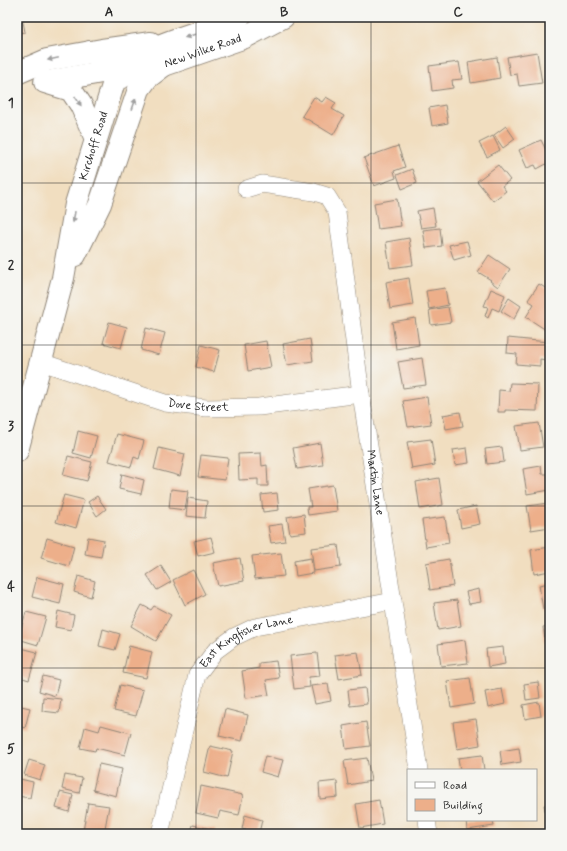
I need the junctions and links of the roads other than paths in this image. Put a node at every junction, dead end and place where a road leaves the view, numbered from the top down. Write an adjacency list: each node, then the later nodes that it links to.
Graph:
1 (239, 17): 3 (main road, New Wilke Road, one-way to 3)
2 (283, 17): 4 (main road, New Wilke Road)
3 (118, 58): 4 (main road, New Wilke Road); 5 (main road, one-way to 5); 6 (main road, New Wilke Road); 7 (main road, Kirchoff Road); 9 (main road)
4 (164, 65): 9 (main road, Kirchoff Road, one-way to 4)
5 (17, 73): 6 (main road)
6 (47, 82): 7 (main road, one-way to 7)
7 (96, 139): 10 (main road, Kirchoff Road, one-way to 10)
8 (246, 189): 12 (street, Martin Lane)
9 (92, 220): 10 (main road, Kirchoff Road)
10 (63, 278): 11 (main road, Kirchoff Road)
11 (41, 362): 12 (street, Dove Street); 13 (main road, Kirchoff Road)
12 (362, 394): 14 (street, Martin Lane)
13 (17, 451)
14 (393, 600): 15 (street, Martin Lane); 17 (street, East Kingfisher Lane)
15 (419, 769)
16 (427, 821): 18 (street)
17 (160, 834)
18 (429, 834)

